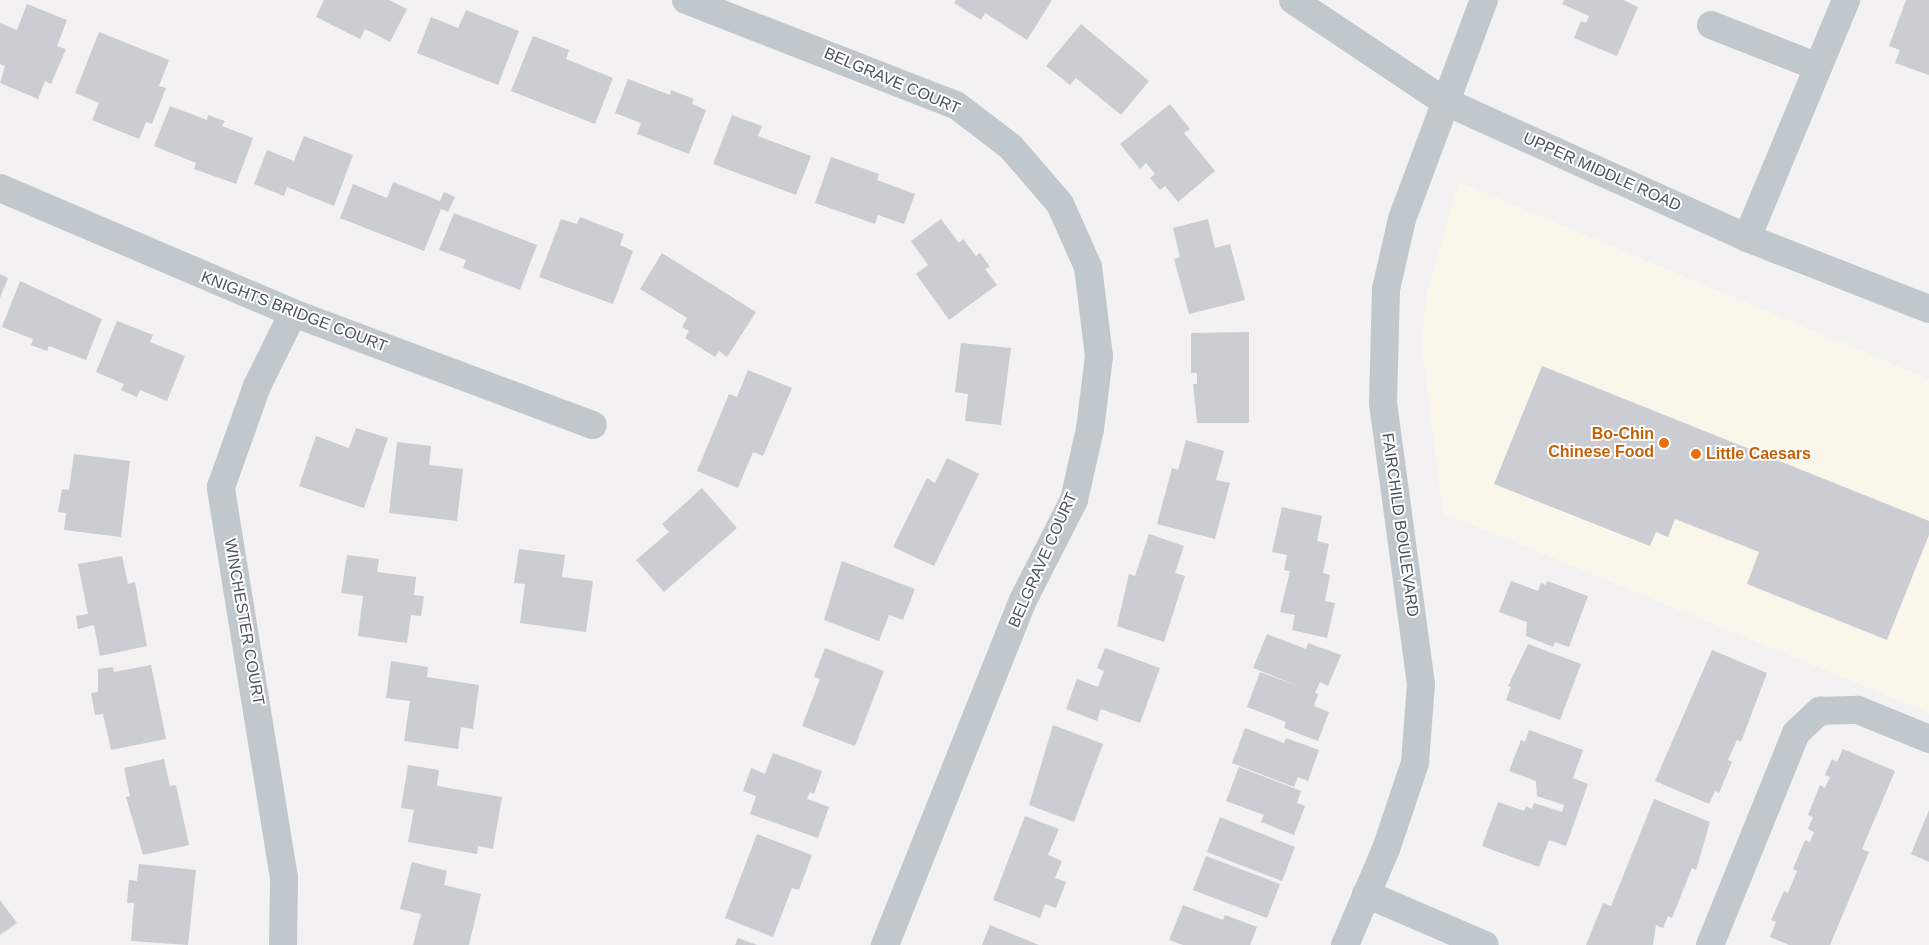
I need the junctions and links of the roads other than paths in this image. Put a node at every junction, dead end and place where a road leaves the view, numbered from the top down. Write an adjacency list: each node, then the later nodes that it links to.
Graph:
1 (686, 0): 16 (street, BELGRAVE COURT)
2 (1293, 0): 7 (street, UPPER MIDDLE ROAD)
3 (1484, 0): 7 (street, FAIRCHILD BOULEVARD)
4 (1846, 0): 6 (street)
5 (1711, 25): 6 (street)
6 (1818, 67): 9 (street)
7 (1444, 102): 9 (street, UPPER MIDDLE ROAD); 14 (street, FAIRCHILD BOULEVARD)
8 (0, 188): 11 (street, KNIGHTS BRIDGE COURT)
9 (1747, 238): 10 (street, UPPER MIDDLE ROAD)
10 (1929, 310)
11 (293, 313): 12 (street, KNIGHTS BRIDGE COURT); 15 (street, WINCHESTER COURT)
12 (593, 425)
13 (1929, 740): 19 (street)
14 (1366, 894): 17 (street, FAIRCHILD BOULEVARD); 18 (street)
15 (283, 945)
16 (884, 945)
17 (1345, 945)
18 (1484, 945)
19 (1710, 945)

